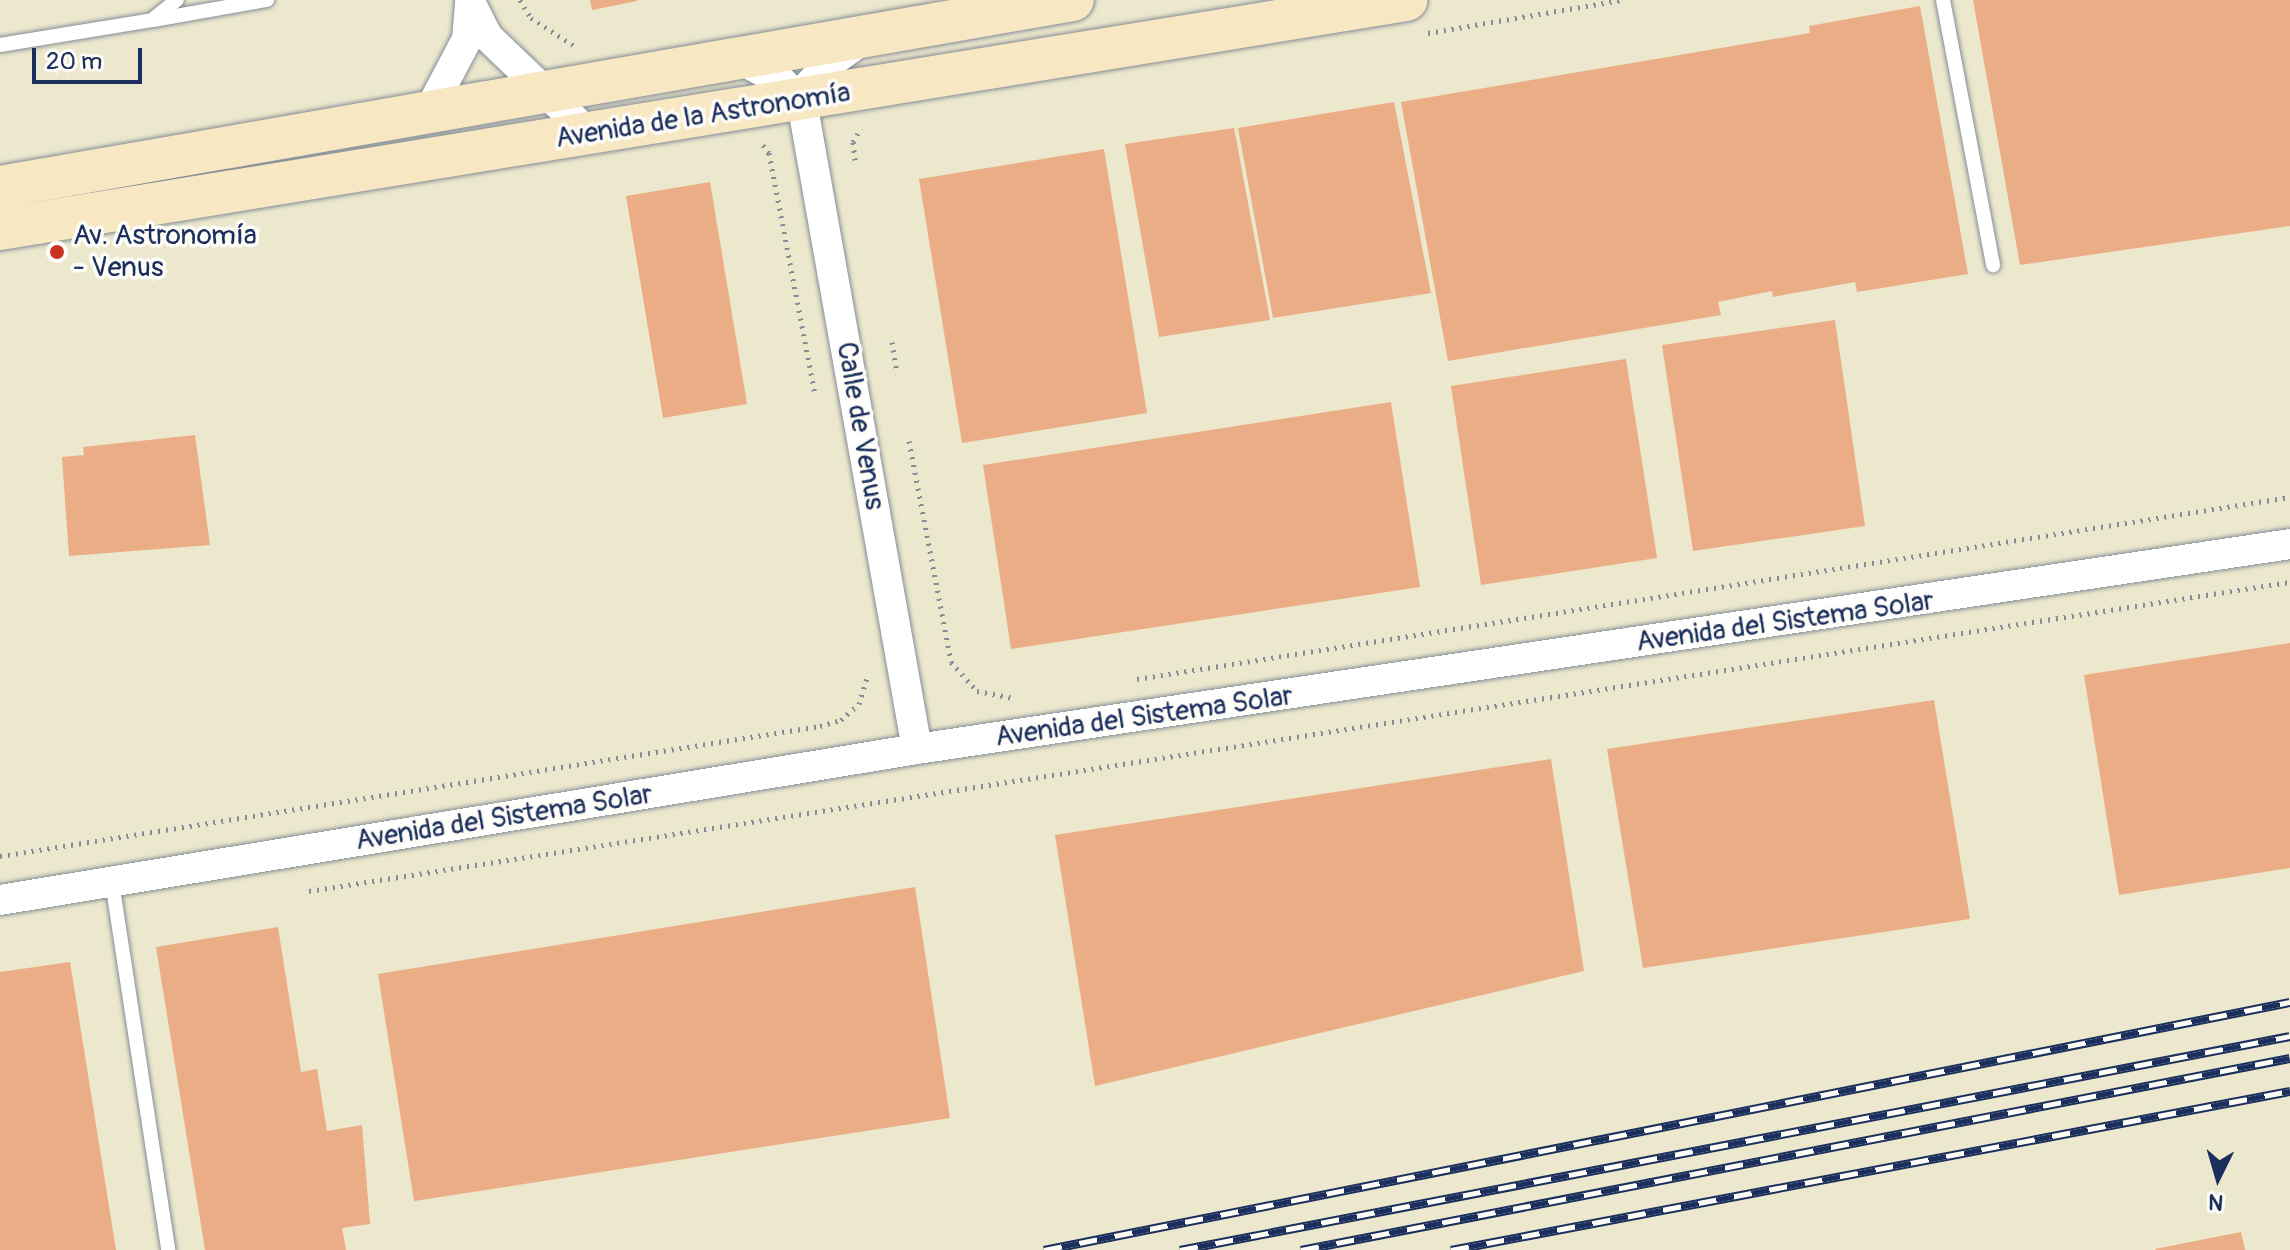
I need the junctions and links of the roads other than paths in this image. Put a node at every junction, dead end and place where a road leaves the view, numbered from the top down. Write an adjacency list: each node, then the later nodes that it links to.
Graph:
1 (177, 0): 8 (lane)
2 (267, 0): 8 (lane)
3 (1073, 0): 10 (street, Avenida de la Astronomía)
4 (1312, 0): 9 (street)
5 (1406, 0): 9 (street, Avenida de la Astronomía)
6 (1943, 0): 19 (lane)
7 (470, 1): 13 (street); 15 (street)
8 (152, 20): 11 (lane)
9 (1245, 27): 14 (street, Avenida de la Astronomía)
10 (869, 36): 12 (street, Avenida de la Astronomía); 14 (street)
11 (0, 45)
12 (740, 59): 13 (street, Avenida de la Astronomía); 14 (street)
13 (544, 93): 15 (street, Avenida de la Astronomía); 16 (street)
14 (802, 102): 16 (street, Avenida de la Astronomía); 21 (street, Calle de Venus)
15 (428, 113): 17 (street, Avenida de la Astronomía)
16 (589, 134): 18 (street, Avenida de la Astronomía)
17 (0, 187)
18 (0, 229)
19 (1993, 265)
20 (2290, 544): 21 (street, Avenida del Sistema Solar)
21 (917, 749): 22 (street, Avenida del Sistema Solar)
22 (112, 882): 23 (street, Avenida del Sistema Solar); 24 (lane)
23 (0, 900)
24 (168, 1250)

